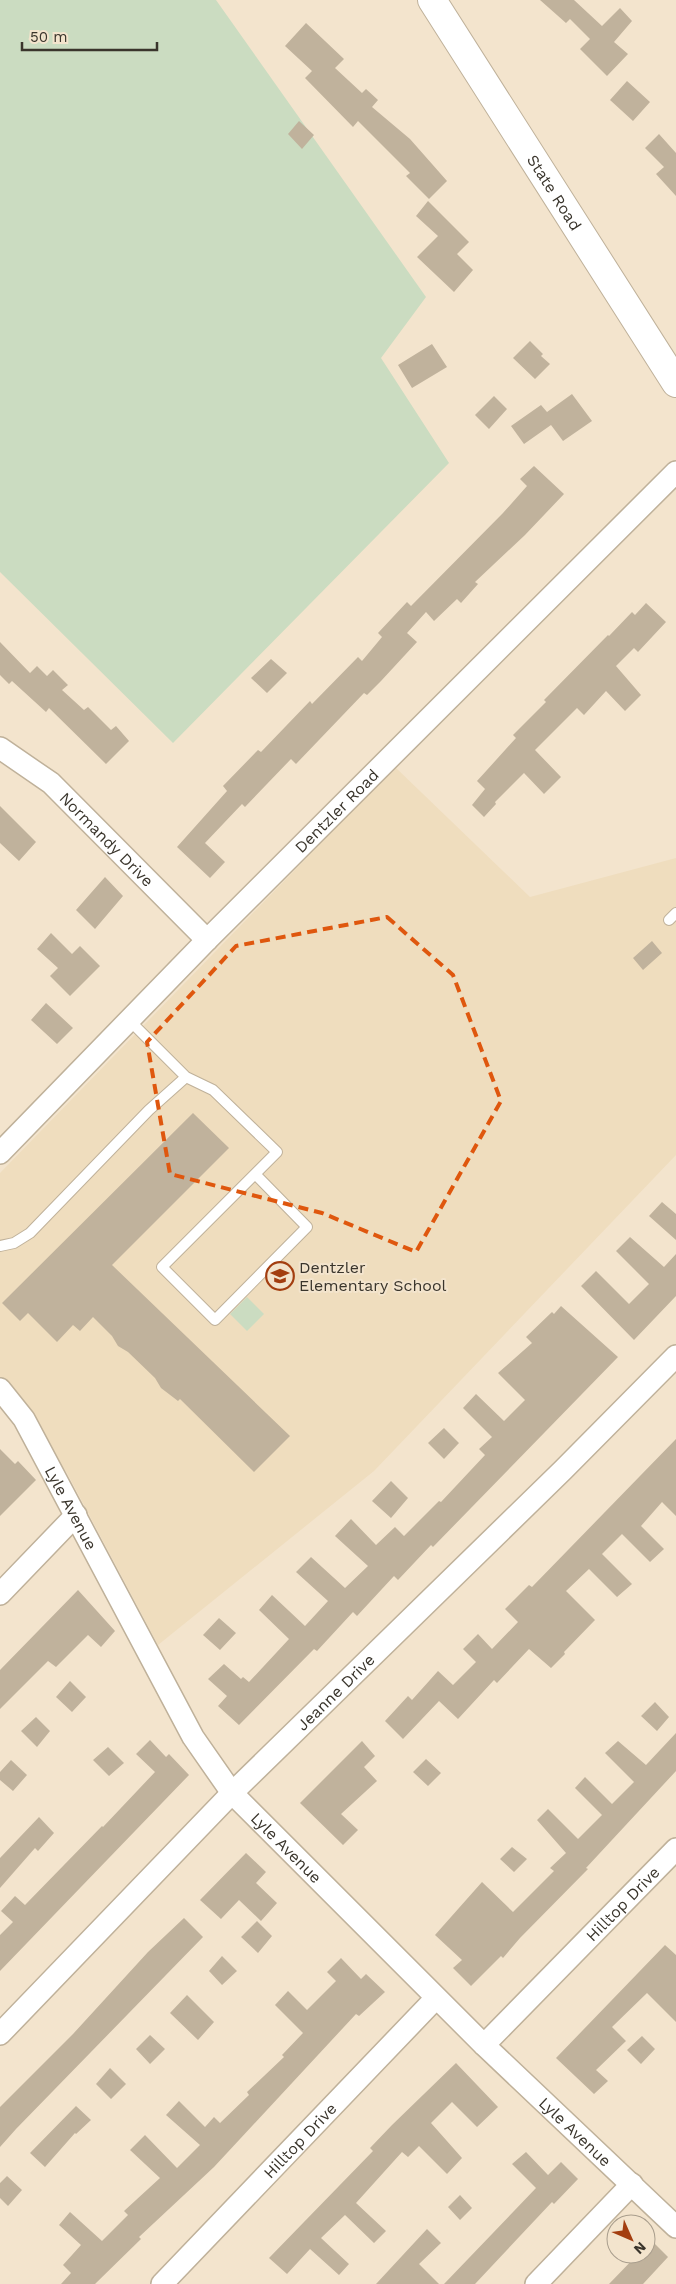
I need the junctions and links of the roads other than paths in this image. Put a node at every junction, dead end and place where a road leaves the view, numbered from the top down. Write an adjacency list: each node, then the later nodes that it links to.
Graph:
1 (432, 0): 2 (main road, State Road)
2 (676, 383)
3 (676, 472): 5 (street, Dentzler Road)
4 (0, 748): 5 (street, Normandy Drive)
5 (207, 940): 6 (street, Dentzler Road)
6 (129, 1020): 7 (lane); 8 (street, Dentzler Road)
7 (186, 1077): 9 (lane); 10 (lane)
8 (0, 1153)
9 (255, 1174): 9 (lane)
10 (0, 1246)
11 (676, 1356): 15 (street, Jeanne Drive)
12 (0, 1389): 13 (street, Lyle Avenue)
13 (76, 1515): 14 (street); 15 (street, Lyle Avenue)
14 (0, 1594)
15 (232, 1793): 17 (street, Lyle Avenue); 18 (street, Jeanne Drive)
16 (676, 1849): 19 (street, Hilltop Drive)
17 (436, 1998): 19 (street, Lyle Avenue); 22 (street, Hilltop Drive)
18 (0, 2034)
19 (484, 2045): 20 (street, Lyle Avenue)
20 (632, 2184): 21 (street, Lyle Avenue); 23 (street)
21 (676, 2227)
22 (162, 2284)
23 (536, 2284)

